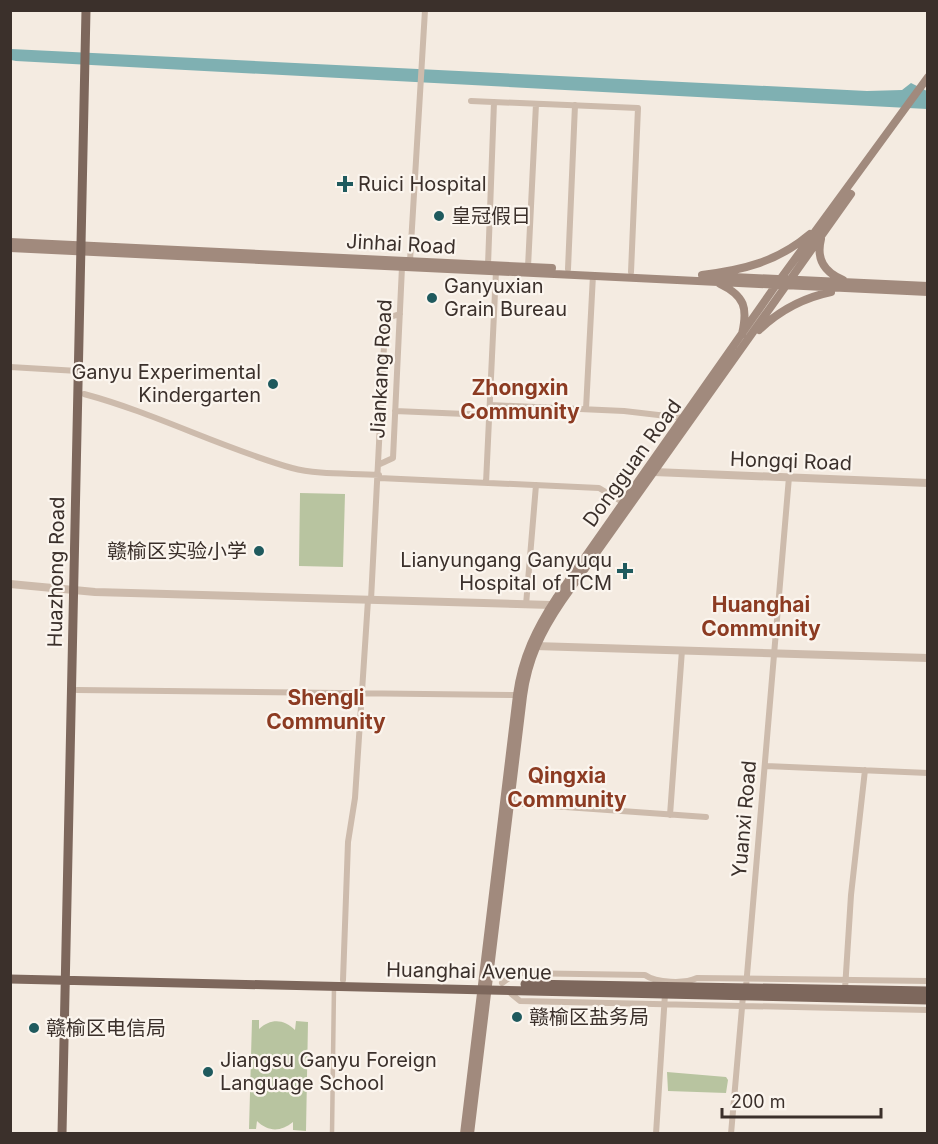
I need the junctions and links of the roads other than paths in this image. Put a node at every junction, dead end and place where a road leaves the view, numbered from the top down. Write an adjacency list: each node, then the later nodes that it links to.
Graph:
1 (86, 10): 13 (main road, Huazhong Road)
2 (92, 10): 13 (main road, Huazhong Road)
3 (425, 10): 14 (street)
4 (927, 77): 10 (main road, Dongguan Road)
5 (927, 87): 10 (main road, Dongguan Road)
6 (471, 101): 7 (street)
7 (494, 102): 8 (street); 15 (street)
8 (536, 104): 9 (street); 17 (street)
9 (575, 105): 18 (street); 20 (street)
10 (821, 231): 21 (main road); 24 (main road, Dongguan Road); 25 (main road)
11 (10, 242): 13 (main road, Jinhai Road)
12 (10, 248): 13 (main road, Jinhai Road)
13 (84, 248): 14 (main road, Jinhai Road); 16 (main road, Jinhai Road); 31 (main road, Huazhong Road); 32 (main road, Huazhong Road)
14 (410, 261): 15 (main road, Jinhai Road)
15 (488, 265): 17 (main road, Jinhai Road)
16 (402, 267): 19 (main road, Jinhai Road); 28 (street, Jiankang Road)
17 (528, 267): 18 (main road, Jinhai Road)
18 (568, 269): 20 (main road, Jinhai Road)
19 (496, 271): 22 (main road, Jinhai Road); 33 (street)
20 (631, 272): 21 (main road, Jinhai Road)
21 (702, 275): 24 (main road, Jinhai Road)
22 (593, 276): 23 (main road, Jinhai Road); 34 (street)
23 (714, 282): 24 (main road, Jinhai Road); 29 (main road)
24 (783, 282): 25 (main road); 29 (main road, Dongguan Road)
25 (848, 285): 26 (main road); 27 (main road); 29 (main road)
26 (927, 286)
27 (927, 292)
28 (400, 314): 35 (street, Jiankang Road); 38 (street)
29 (743, 340): 37 (main road, Dongguan Road); 39 (main road, Dongguan Road)
30 (10, 367): 31 (street)
31 (78, 371): 47 (main road, Huazhong Road)
32 (84, 394): 40 (street); 47 (main road, Huazhong Road)
33 (490, 405): 34 (street); 36 (street)
34 (586, 409): 37 (street)
35 (395, 411): 36 (street); 38 (street, Jiankang Road)
36 (489, 415): 42 (street)
37 (685, 418): 45 (main road, Dongguan Road)
38 (380, 465): 40 (street)
39 (654, 472): 41 (street, Hongqi Road); 51 (main road, Dongguan Road)
40 (379, 477): 42 (street); 48 (street)
41 (789, 477): 43 (street, Hongqi Road); 53 (street, Yuanxi Road)
42 (486, 483): 44 (street)
43 (927, 483)
44 (536, 485): 45 (street); 49 (street)
45 (624, 503): 50 (main road, Dongguan Road)
46 (10, 584): 47 (street)
47 (77, 590): 48 (street); 55 (main road, Huazhong Road); 65 (main road, Huazhong Road)
48 (369, 600): 49 (street); 56 (street)
49 (526, 605): 50 (street)
50 (551, 605): 57 (main road, Dongguan Road)
51 (535, 646): 52 (street); 61 (main road, Dongguan Road)
52 (682, 650): 53 (street); 62 (street)
53 (774, 653): 54 (street); 58 (street, Yuanxi Road)
54 (927, 658)
55 (78, 690): 56 (street); 65 (main road, Huazhong Road)
56 (363, 693): 57 (street); 69 (street)
57 (517, 696): 70 (main road, Dongguan Road)
58 (766, 766): 59 (street); 72 (street, Yuanxi Road)
59 (865, 770): 60 (street); 67 (street)
60 (927, 772)
61 (509, 803): 62 (street); 70 (main road, Dongguan Road)
62 (670, 815): 63 (street)
63 (706, 817)
64 (10, 973): 65 (main road, Huanghai Avenue)
65 (69, 977): 66 (main road, Huanghai Avenue); 69 (main road, Huanghai Avenue); 80 (main road, Huazhong Road); 81 (main road, Huazhong Road)
66 (10, 979)
67 (845, 979): 68 (street); 72 (street); 73 (street)
68 (927, 981)
69 (338, 983): 70 (main road, Huanghai Avenue); 82 (street)
70 (485, 986): 71 (main road, Huanghai Avenue); 83 (main road, Dongguan Road); 84 (main road, Dongguan Road)
71 (504, 986): 72 (main road, Huanghai Avenue); 75 (main road, Huanghai Avenue); 77 (street)
72 (745, 987): 73 (main road, Huanghai Avenue); 75 (main road, Huanghai Avenue); 76 (main road, Huanghai Avenue); 78 (street, Yuanxi Road)
73 (845, 990): 74 (main road, Huanghai Avenue)
74 (927, 991)
75 (665, 994): 77 (street)
76 (927, 1000)
77 (665, 1004): 78 (street); 85 (street)
78 (742, 1006): 79 (street); 86 (street, Yuanxi Road)
79 (927, 1011)
80 (62, 1134)
81 (68, 1134)
82 (332, 1134)
83 (464, 1134)
84 (470, 1134)
85 (656, 1134)
86 (731, 1134)

